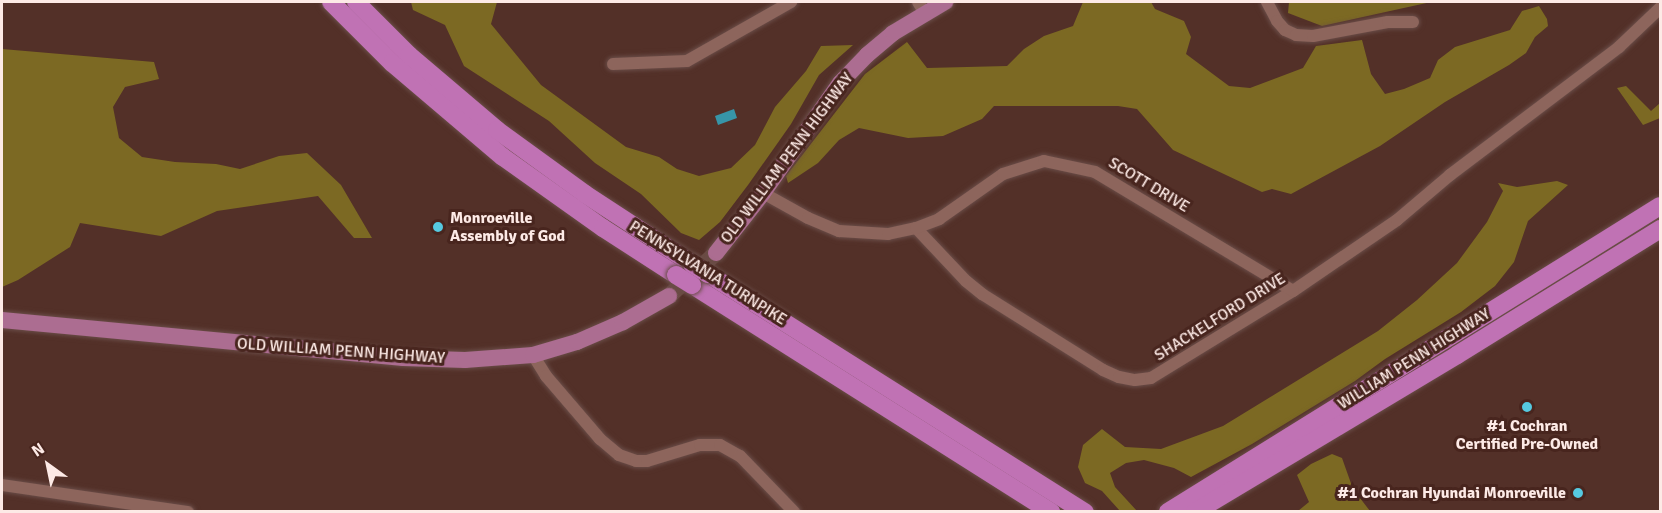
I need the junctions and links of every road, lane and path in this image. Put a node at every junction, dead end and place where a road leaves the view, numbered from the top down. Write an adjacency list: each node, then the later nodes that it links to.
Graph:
1 (332, 2): 22 (highway, PENNSYLVANIA TURNPIKE, bridge)
2 (356, 2): 23 (highway, PENNSYLVANIA TURNPIKE, bridge)
3 (792, 2): 9 (street)
4 (945, 2): 6 (main road, OLD WILLIAM PENN HIGHWAY)
5 (1267, 2): 8 (street)
6 (921, 7): 10 (main road, OLD WILLIAM PENN HIGHWAY)
7 (1660, 8): 15 (street, SHACKELFORD DRIVE)
8 (1413, 22)
9 (613, 64)
10 (764, 193): 12 (street); 14 (main road, OLD WILLIAM PENN HIGHWAY)
11 (1660, 206): 24 (highway, WILLIAM PENN HIGHWAY)
12 (916, 228): 15 (street, SCOTT DRIVE); 15 (street, SHACKELFORD DRIVE)
13 (1660, 229): 25 (highway, WILLIAM PENN HIGHWAY)
14 (716, 253)
15 (1293, 291)
16 (669, 296): 18 (main road, OLD WILLIAM PENN HIGHWAY)
17 (2, 320): 18 (main road, OLD WILLIAM PENN HIGHWAY)
18 (533, 355): 21 (street)
19 (2, 484): 20 (street)
20 (188, 512)
21 (794, 512)
22 (1051, 512)
23 (1085, 512)
24 (1168, 512)
25 (1195, 512)

